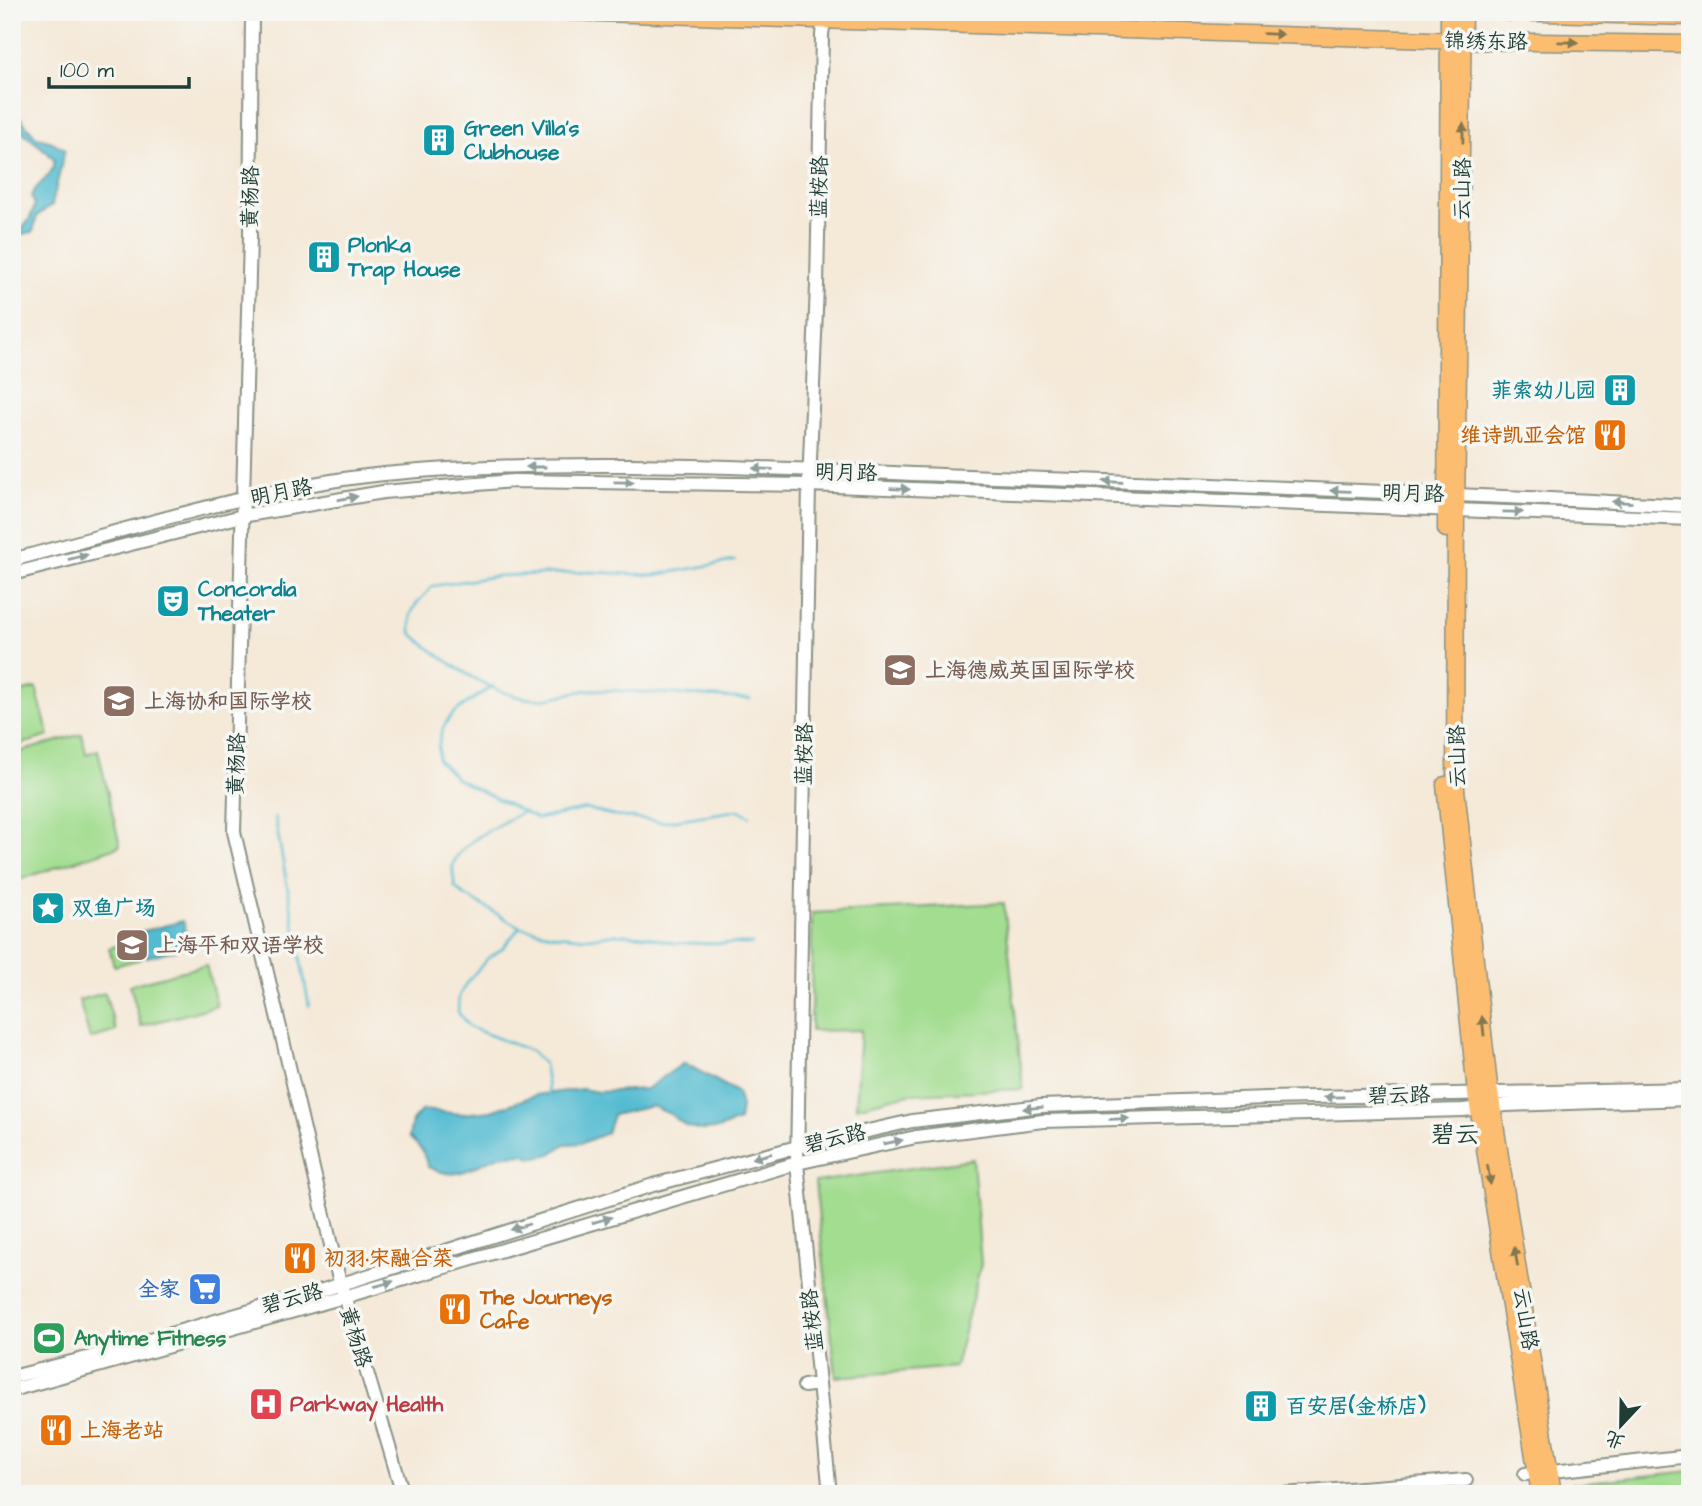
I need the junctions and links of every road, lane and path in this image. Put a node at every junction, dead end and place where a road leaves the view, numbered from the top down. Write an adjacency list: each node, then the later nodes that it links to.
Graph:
1 (252, 12): 12 (street, 黄杨路)
2 (568, 12): 6 (main road, 锦绣东路)
3 (1449, 12): 8 (main road, 云山路)
4 (1463, 12): 8 (main road, 云山路)
5 (1507, 12): 7 (main road, 锦绣东路)
6 (824, 16): 8 (main road, 锦绣东路, one-way to 8); 10 (street, 蓝桉路)
7 (1690, 17)
8 (1457, 41): 9 (main road, 锦绣东路, one-way to 9); 13 (main road, 云山路)
9 (1690, 44)
10 (811, 470): 11 (street, 蓝桉路); 12 (street, 明月路, one-way to 12); 13 (street, 明月路, one-way to 10)
11 (809, 485): 13 (street, 明月路, one-way to 13); 15 (street, 明月路, one-way to 11); 22 (street, 蓝桉路)
12 (243, 499): 15 (street, 黄杨路); 17 (street, 明月路)
13 (1451, 503): 14 (street, 明月路, one-way to 13); 16 (street, 明月路, one-way to 16); 20 (main road, 云山路)
14 (1690, 506)
15 (242, 516): 18 (street, 明月路, one-way to 15); 24 (street, 黄杨路)
16 (1690, 519)
17 (12, 560)
18 (12, 574)
19 (1690, 1089): 20 (street, 碧云路)
20 (1484, 1100): 21 (street, 碧云路); 22 (street, 碧云路, one-way to 22); 23 (street, 碧云路, one-way to 20); 30 (main road, 云山路)
21 (1690, 1100)
22 (797, 1147): 23 (street, 蓝桉路); 24 (street, 碧云路, one-way to 24)
23 (797, 1163): 24 (street, 碧云路, one-way to 23); 26 (street, 蓝桉路)
24 (342, 1290): 25 (street, 碧云路); 28 (street, 碧云路); 32 (street, 黄杨路)
25 (12, 1377)
26 (819, 1384): 27 (street); 33 (street, 蓝桉路)
27 (804, 1386)
28 (12, 1390)
29 (1690, 1456): 30 (street)
30 (1537, 1473): 35 (main road, 云山路); 36 (main road, 云山路)
31 (1466, 1480): 34 (street)
32 (403, 1494)
33 (830, 1494)
34 (1283, 1494)
35 (1541, 1494)
36 (1553, 1494)

